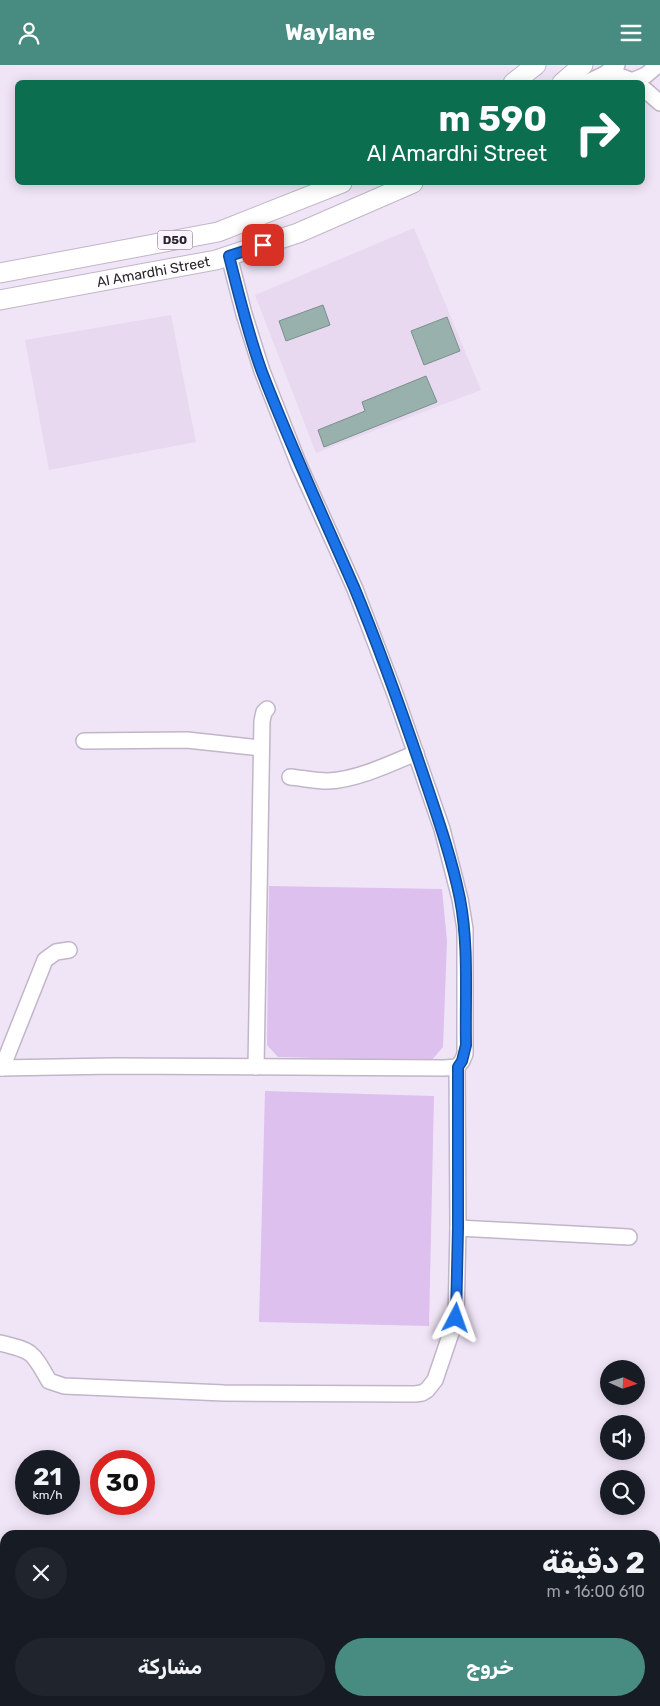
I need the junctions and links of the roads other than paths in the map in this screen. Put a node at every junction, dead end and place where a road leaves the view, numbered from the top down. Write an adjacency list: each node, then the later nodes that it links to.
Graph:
1 (536, 65): 5 (main road)
2 (583, 65): 6 (main road)
3 (658, 65): 9 (street)
4 (613, 68): 7 (street); 8 (street)
5 (517, 80)
6 (566, 80)
7 (591, 80)
8 (633, 80)
9 (641, 80)
10 (645, 89): 11 (street)
11 (660, 103)
12 (337, 185): 15 (main road, Al Amardhi Street / D50)
13 (408, 185): 14 (main road, Al Amardhi Street / D50)
14 (229, 256): 16 (main road, Al Amardhi Street / D50); 20 (street)
15 (0, 273)
16 (0, 300)
17 (267, 709): 19 (street)
18 (84, 741): 19 (street)
19 (261, 747): 23 (street)
20 (416, 753): 21 (street); 24 (street)
21 (290, 777)
22 (69, 950): 25 (street)
23 (256, 1067): 24 (street); 25 (street)
24 (458, 1067): 26 (street)
25 (1, 1068)
26 (458, 1228): 27 (street); 28 (street)
27 (629, 1237)
28 (0, 1343)

